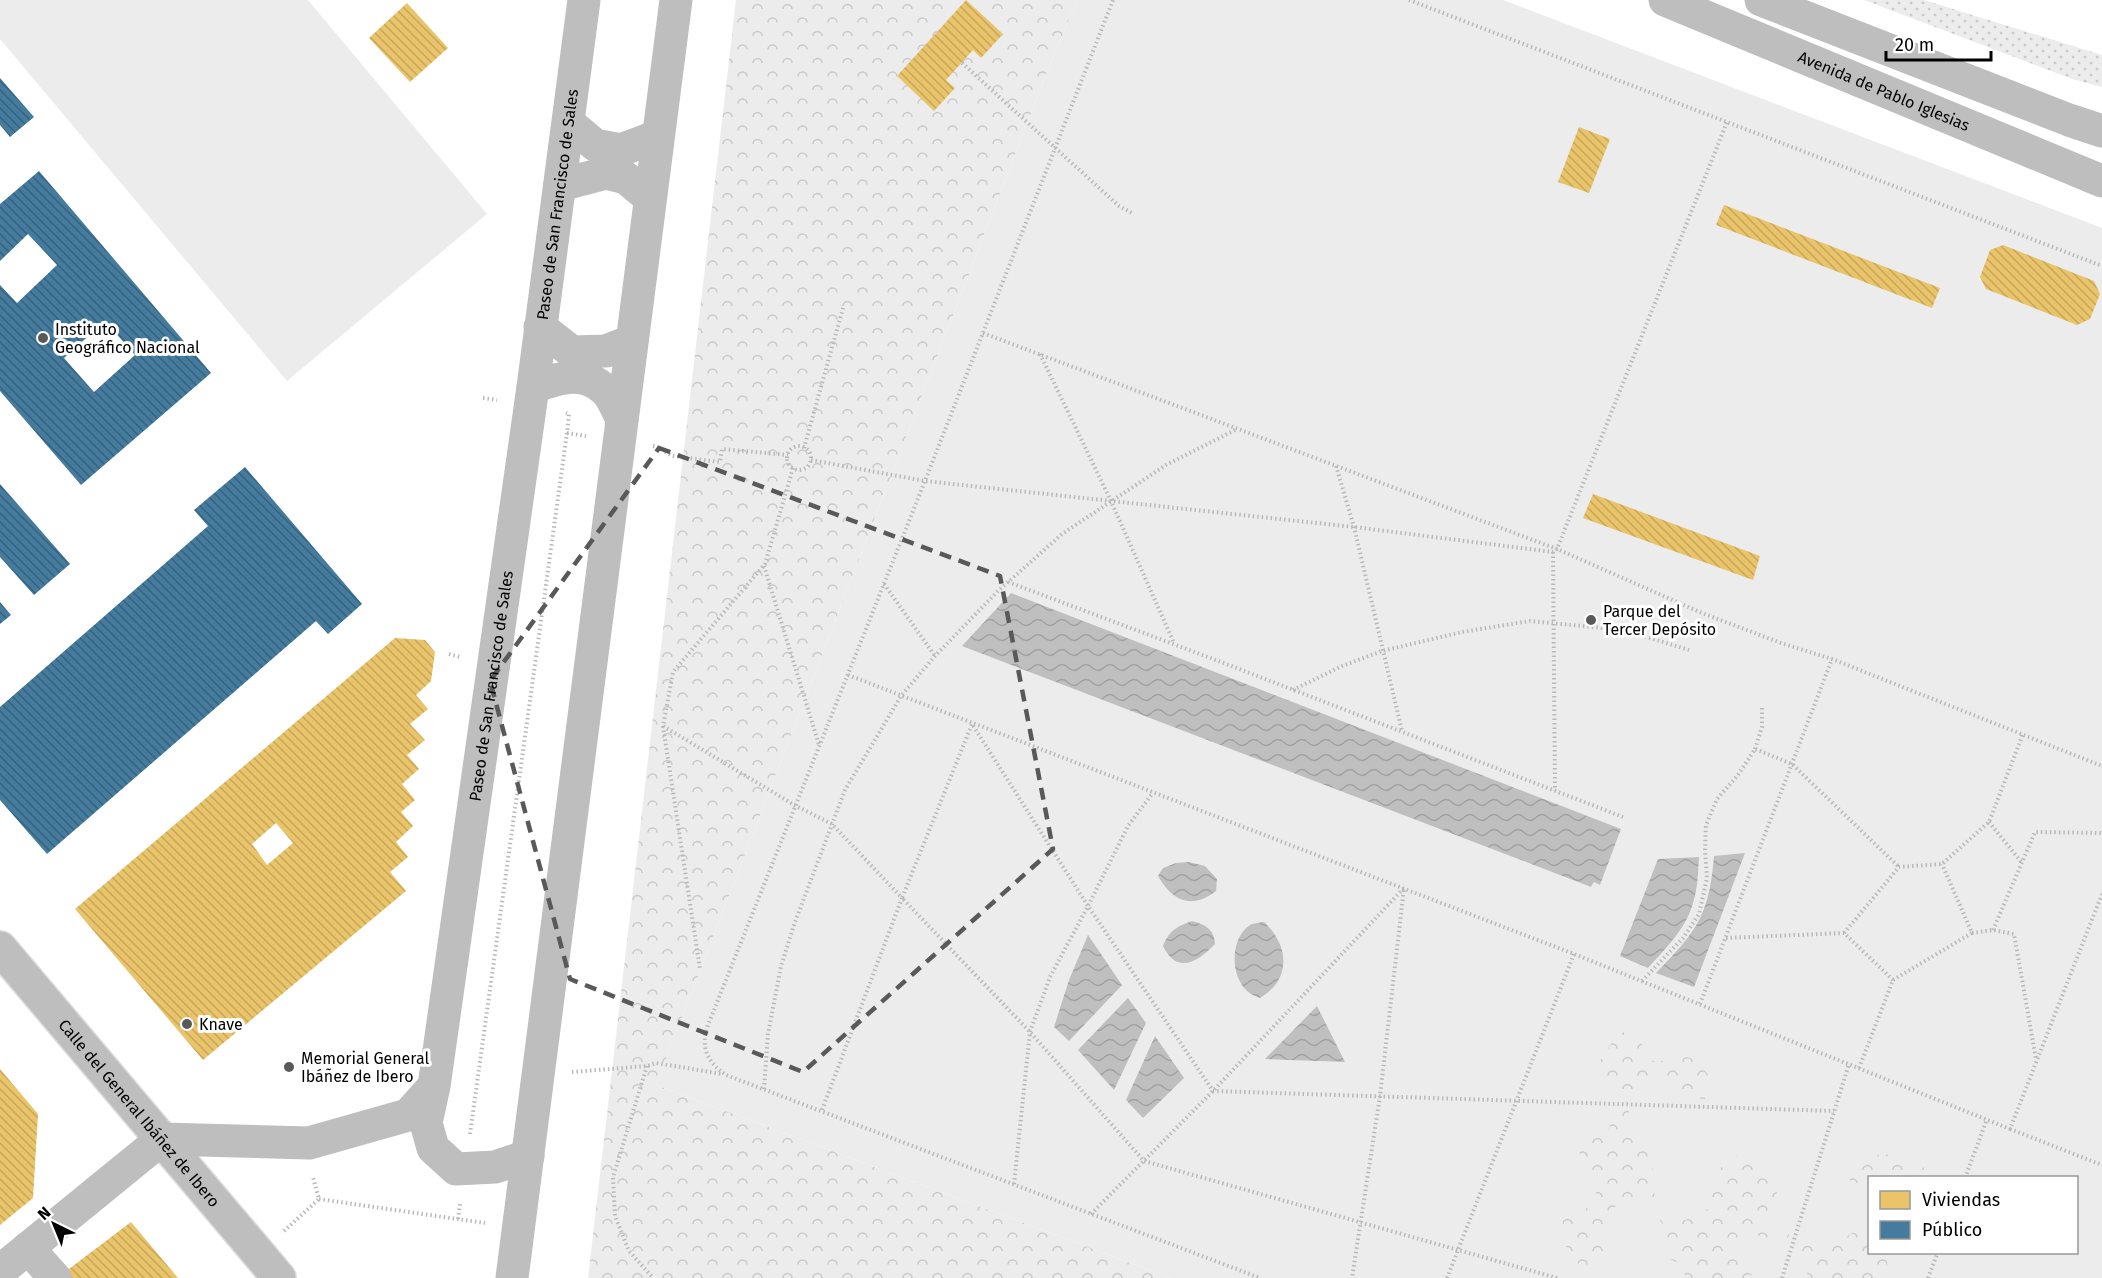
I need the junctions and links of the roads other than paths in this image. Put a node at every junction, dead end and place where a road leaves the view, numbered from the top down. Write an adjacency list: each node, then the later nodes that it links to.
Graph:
1 (584, 0): 5 (street, Paseo de San Francisco de Sales)
2 (676, 0): 7 (street)
3 (1665, 0): 8 (street, Avenida de Pablo Iglesias)
4 (1761, 0): 6 (street)
5 (569, 123): 7 (street); 9 (street, Paseo de San Francisco de Sales)
6 (2102, 131)
7 (658, 136): 10 (street)
8 (2102, 181)
9 (560, 184): 10 (street); 11 (street, Paseo de San Francisco de Sales)
10 (650, 198): 12 (street)
11 (540, 327): 12 (street); 13 (street, Paseo de San Francisco de Sales)
12 (632, 340): 14 (street)
13 (533, 387): 14 (street); 16 (street, Paseo de San Francisco de Sales)
14 (622, 419): 18 (street)
15 (0, 948): 17 (street, Calle del General Ibáñez de Ibero)
16 (434, 1086): 17 (street); 18 (street, Paseo de San Francisco de Sales)
17 (162, 1139): 19 (street); 20 (street, Calle del General Ibáñez de Ibero)
18 (528, 1156): 23 (street)
19 (28, 1248): 21 (street); 22 (street)
20 (269, 1266)
21 (0, 1271)
22 (55, 1278)
23 (513, 1278)

